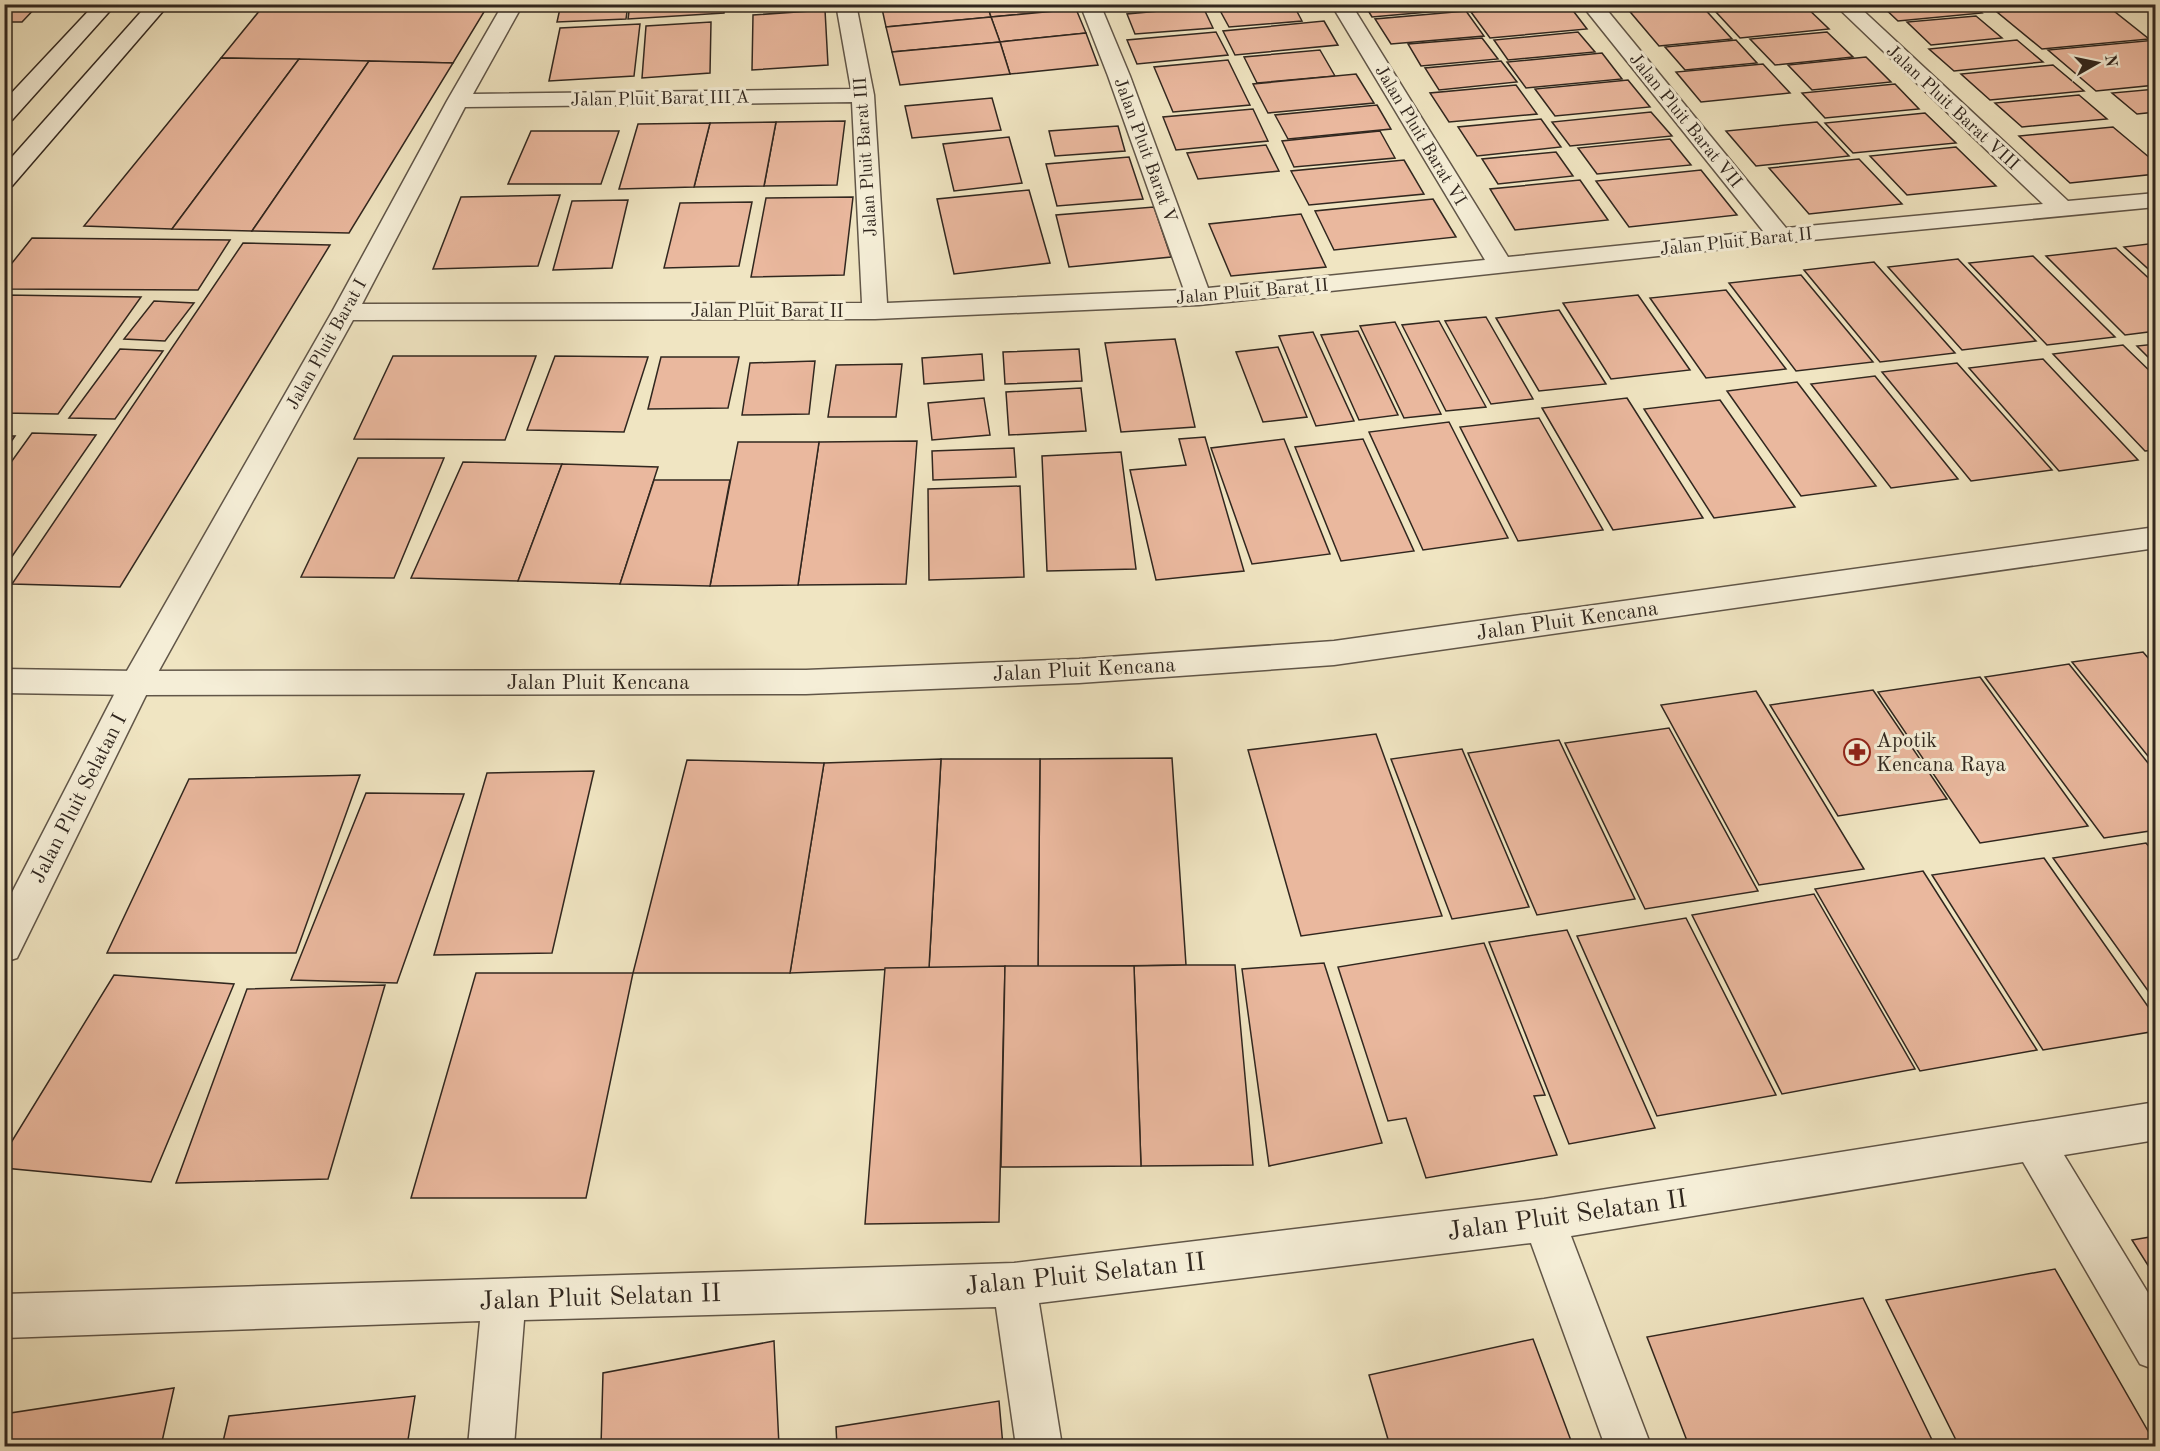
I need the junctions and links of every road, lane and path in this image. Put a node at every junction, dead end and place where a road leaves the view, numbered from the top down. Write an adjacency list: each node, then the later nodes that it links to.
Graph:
1 (106, 4): 11 (street)
2 (159, 4): 12 (street)
3 (513, 4): 10 (street, Jalan Pluit Barat I)
4 (846, 4): 9 (street, Jalan Pluit Barat III)
5 (1090, 4): 17 (street, Jalan Pluit Barat V)
6 (1341, 4): 16 (street, Jalan Pluit Barat VI)
7 (1592, 4): 15 (street, Jalan Pluit Barat VII)
8 (1844, 4): 14 (street, Jalan Pluit Barat VIII)
9 (862, 95): 10 (street, Jalan Pluit Barat III A); 18 (street, Jalan Pluit Barat III)
10 (458, 101): 19 (street, Jalan Pluit Barat I)
11 (4, 115)
12 (4, 181)
13 (2156, 200): 14 (street, Jalan Pluit Barat II)
14 (2062, 209): 15 (street, Jalan Pluit Barat II)
15 (1780, 236): 16 (street, Jalan Pluit Barat II)
16 (1501, 266): 17 (street, Jalan Pluit Barat II)
17 (1199, 297): 18 (street, Jalan Pluit Barat II)
18 (875, 311): 19 (street, Jalan Pluit Barat II)
19 (345, 312): 22 (street, Jalan Pluit Barat I)
20 (2156, 537): 22 (street, Jalan Pluit Kencana)
21 (4, 681): 22 (street, Jalan Pluit Kencana)
22 (136, 683): 23 (street, Jalan Pluit Selatan I)
23 (4, 946)
24 (2156, 1121): 25 (street, Jalan Pluit Selatan II)
25 (2033, 1141): 26 (street, Jalan Pluit Selatan II); 30 (street)
26 (1544, 1220): 27 (street, Jalan Pluit Selatan II); 33 (street)
27 (1014, 1285): 28 (street, Jalan Pluit Selatan II); 32 (street)
28 (504, 1299): 29 (street, Jalan Pluit Selatan II); 31 (street)
29 (4, 1316)
30 (2156, 1348)
31 (491, 1446)
32 (1040, 1446)
33 (1628, 1446)

